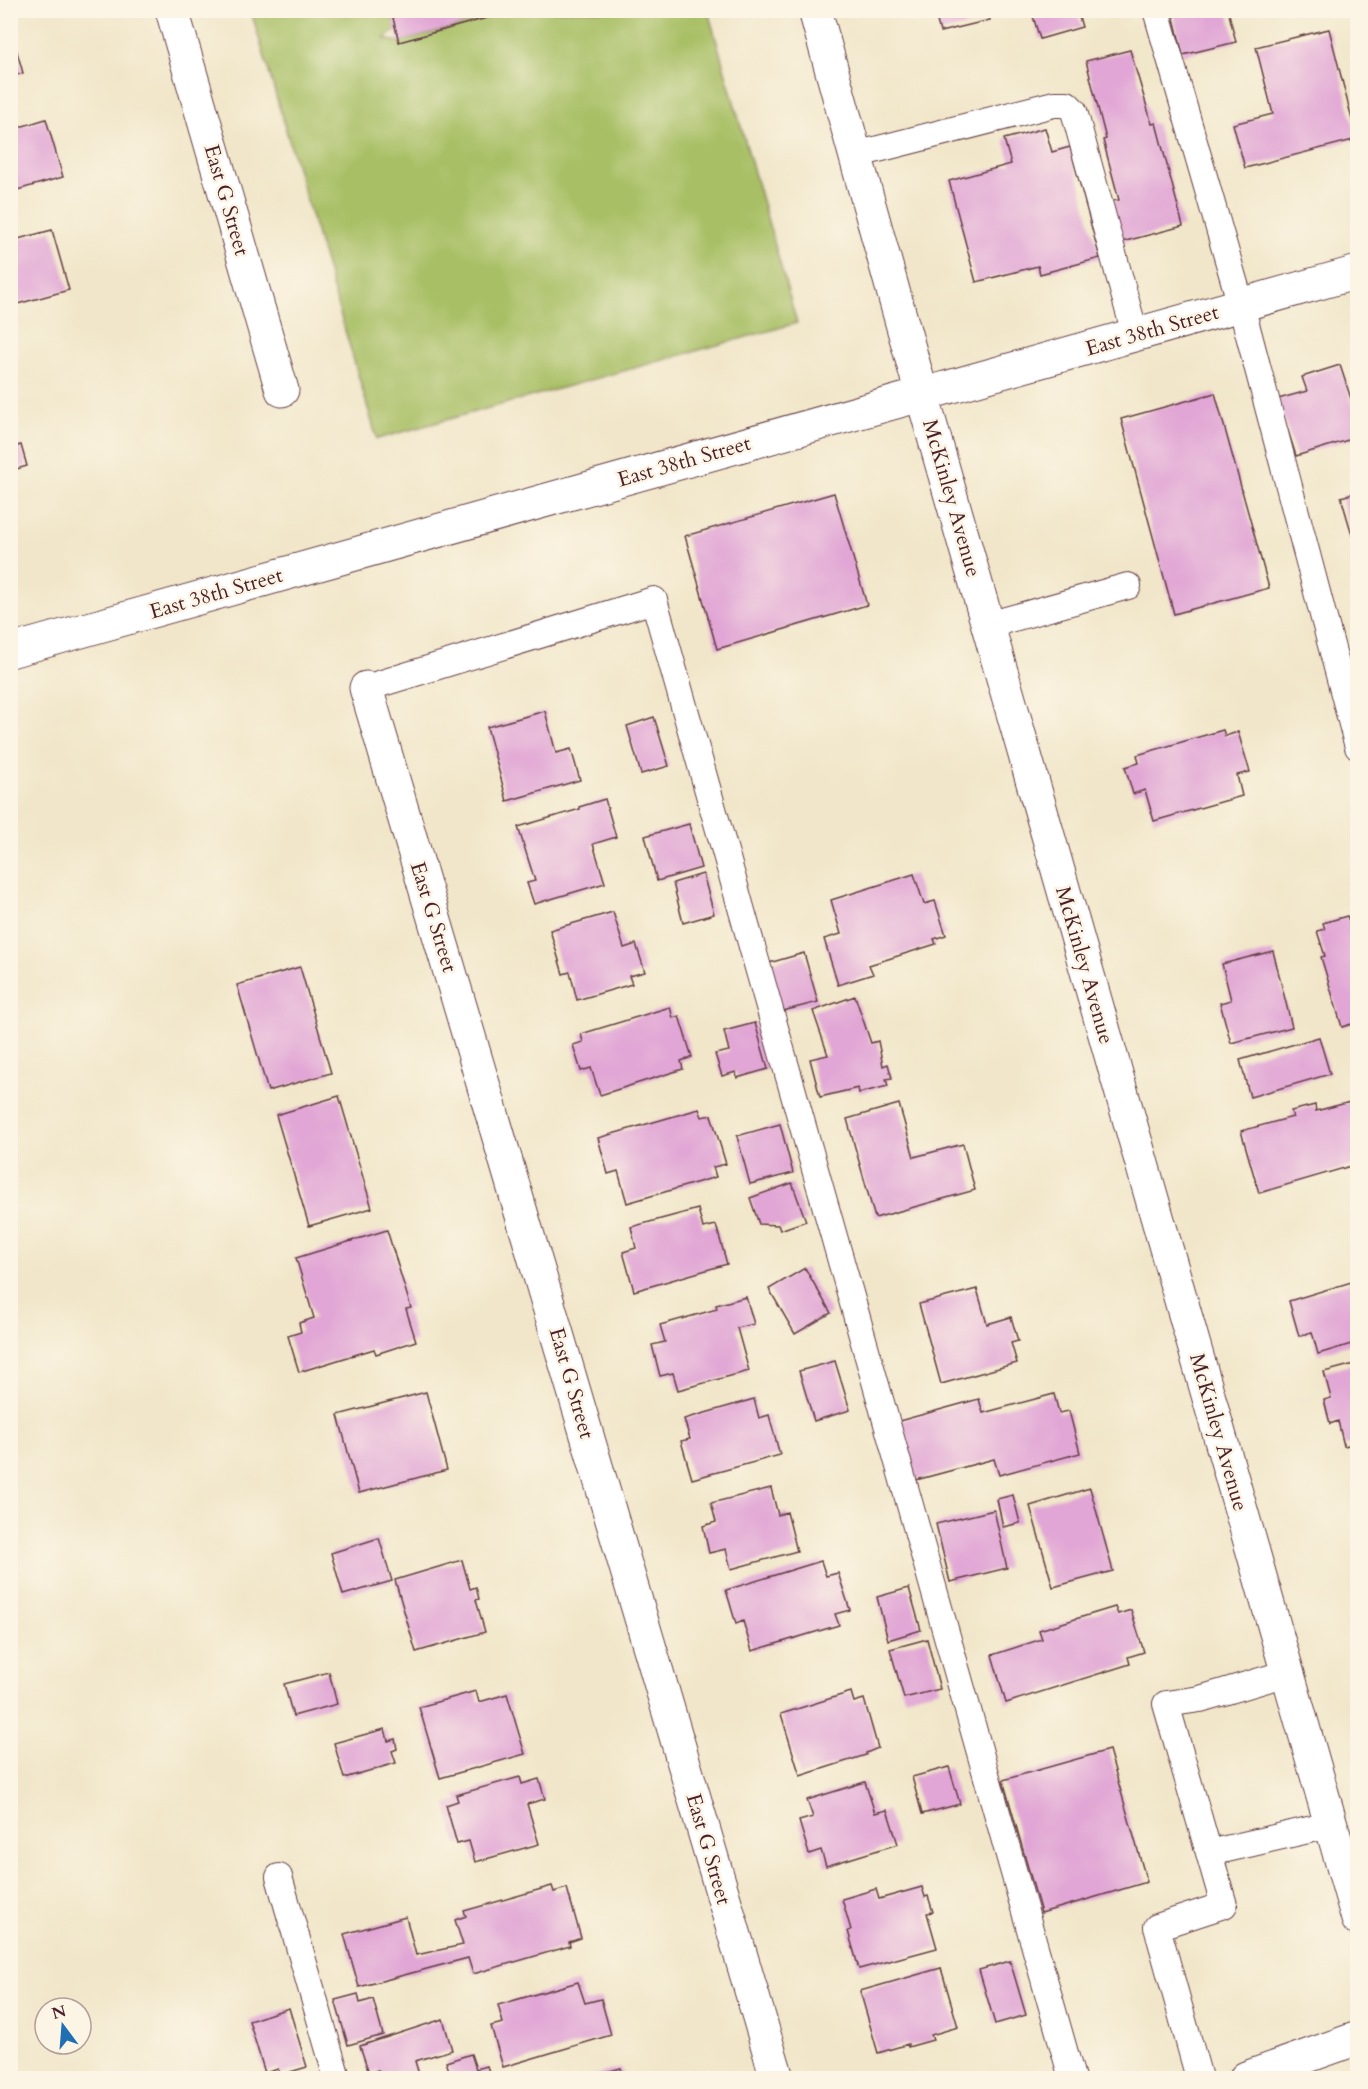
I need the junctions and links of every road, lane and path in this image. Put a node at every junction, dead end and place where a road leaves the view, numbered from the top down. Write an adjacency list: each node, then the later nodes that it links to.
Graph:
1 (172, 10): 8 (main road, East G Street)
2 (815, 10): 4 (main road, McKinley Avenue)
3 (1156, 10): 6 (lane)
4 (855, 155): 7 (lane); 9 (main road, McKinley Avenue)
5 (1358, 272): 6 (main road, East 38th Street)
6 (1241, 305): 7 (main road, East 38th Street); 14 (lane)
7 (1135, 334): 9 (main road, East 38th Street)
8 (282, 390)
9 (922, 395): 11 (main road, McKinley Avenue); 12 (main road, East 38th Street)
10 (1128, 586): 11 (lane)
11 (988, 625): 15 (main road, McKinley Avenue)
12 (10, 651)
13 (366, 688): 22 (main road, East G Street); 23 (lane)
14 (1358, 747)
15 (1287, 1673): 16 (main road, McKinley Avenue); 17 (lane)
16 (1330, 1825): 17 (lane); 19 (main road, McKinley Avenue)
17 (1209, 1853): 24 (lane)
18 (279, 1877): 21 (lane)
19 (1358, 1919)
20 (1358, 2038): 25 (main road)
21 (337, 2079)
22 (777, 2079)
23 (1072, 2079)
24 (1199, 2079)
25 (1246, 2079)

